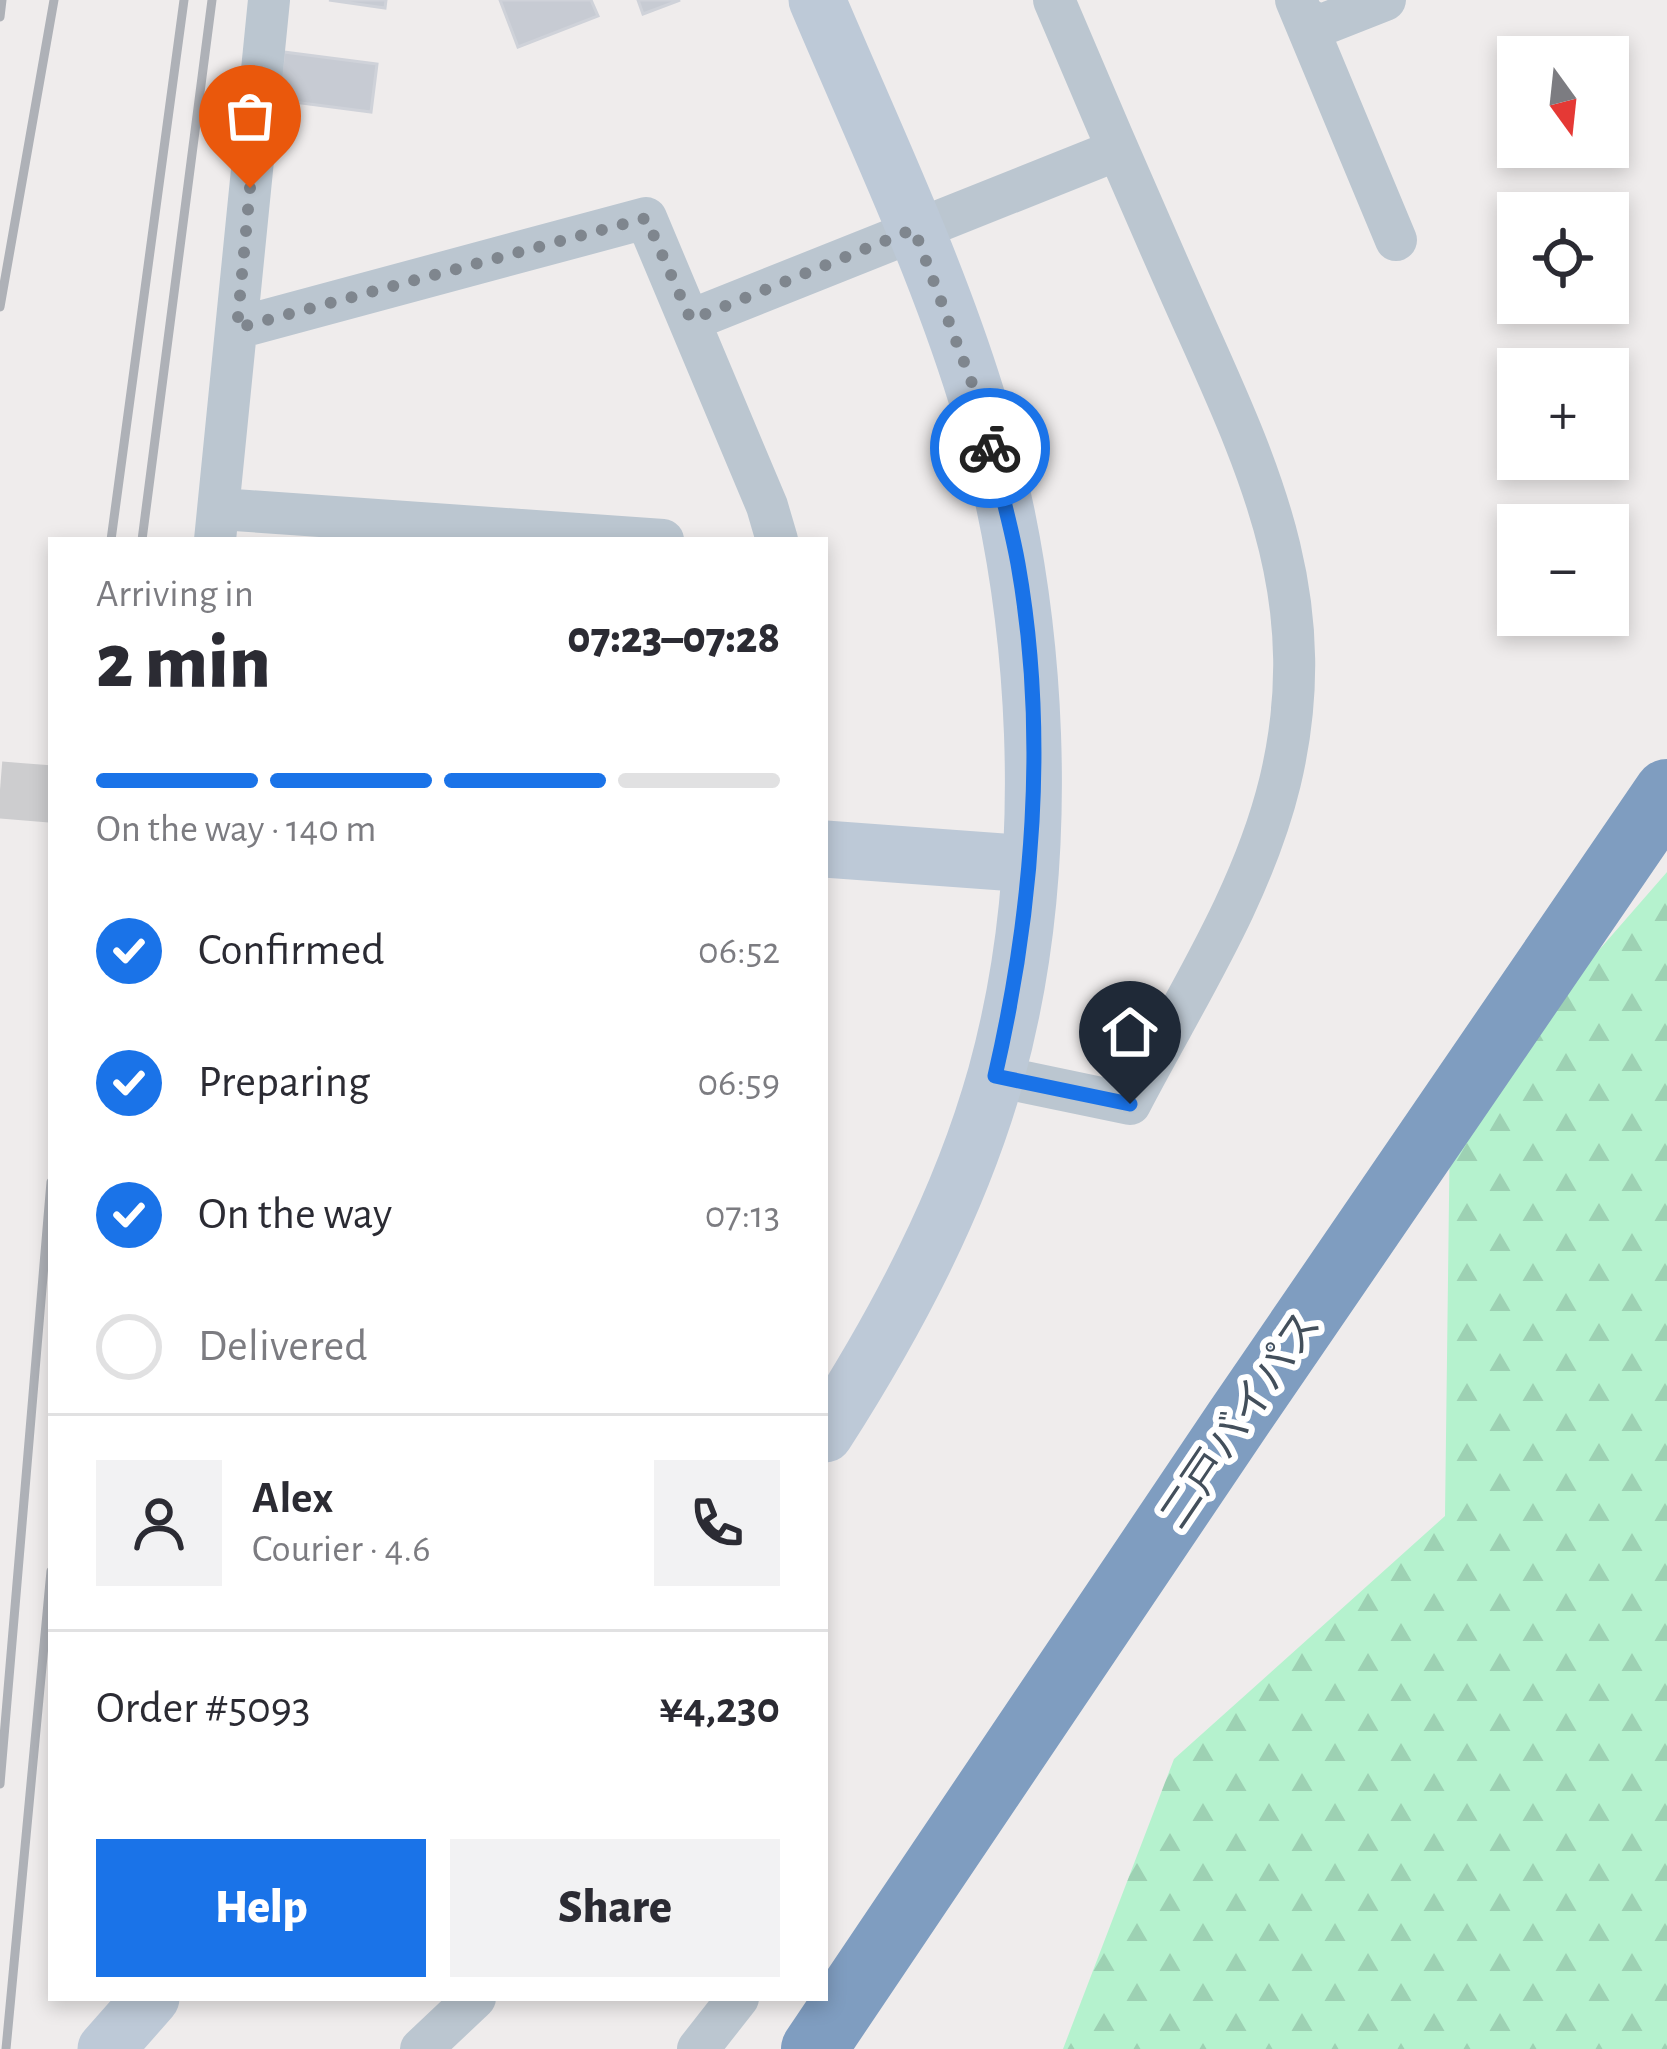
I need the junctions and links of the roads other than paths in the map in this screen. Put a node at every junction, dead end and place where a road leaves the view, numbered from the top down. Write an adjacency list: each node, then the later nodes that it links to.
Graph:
1 (269, 0): 10 (street)
2 (817, 0): 7 (street)
3 (1054, 0): 6 (street)
4 (1384, 0): 5 (street)
5 (1300, 8): 8 (street)
6 (1117, 150): 7 (street); 17 (street)
7 (914, 229): 9 (street); 16 (street)
8 (1396, 240)
9 (691, 320): 10 (street); 13 (street)
10 (237, 328): 11 (street)
11 (217, 524): 12 (street)
12 (579, 537)
13 (776, 537)
14 (1667, 792): 25 (highway, 二戸バイパス)
15 (828, 849): 16 (street)
16 (1028, 864): 17 (street)
17 (995, 1076): 18 (street)
18 (828, 1429)
19 (148, 2001): 22 (street)
20 (472, 2001): 23 (street)
21 (736, 2001): 24 (street)
22 (106, 2049)
23 (421, 2049)
24 (698, 2049)
25 (814, 2049)

